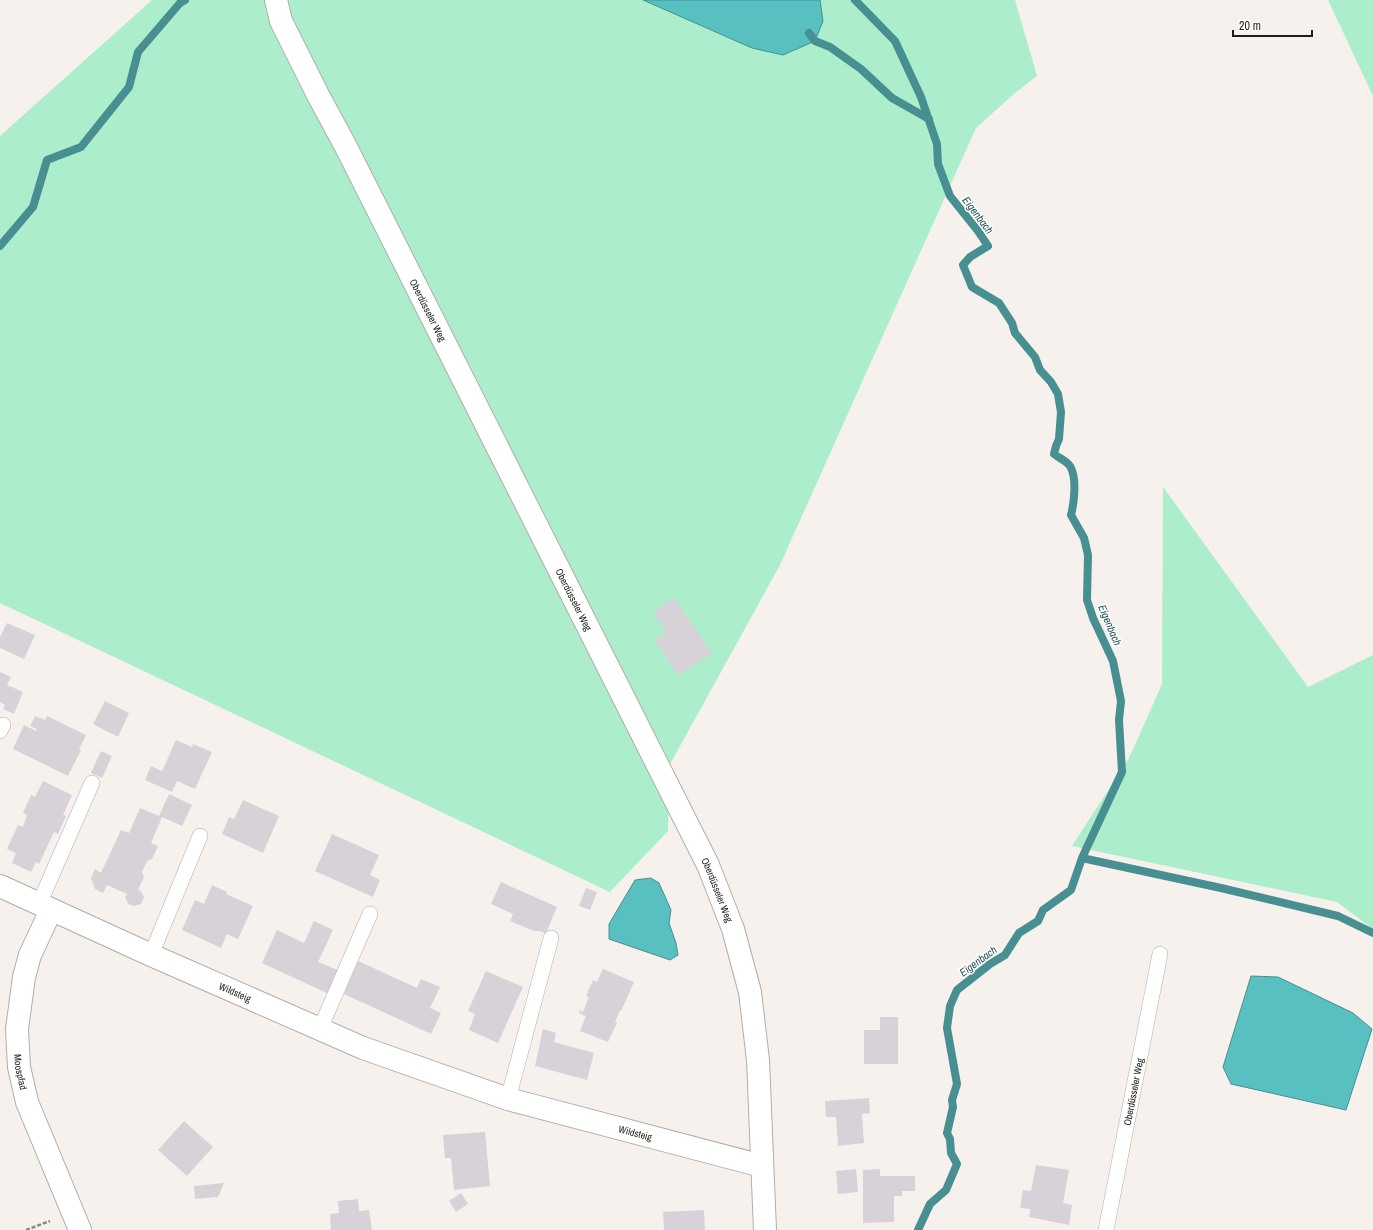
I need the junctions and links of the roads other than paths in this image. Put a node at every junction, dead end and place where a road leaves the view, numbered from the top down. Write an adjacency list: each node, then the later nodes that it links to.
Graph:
1 (276, 0): 12 (street, Oberdüsseler Weg)
2 (92, 783): 5 (lane)
3 (200, 836): 9 (lane)
4 (0, 886): 5 (street, Wildsteig)
5 (45, 907): 9 (street, Wildsteig); 13 (street, Moospfad)
6 (370, 914): 10 (lane)
7 (551, 938): 11 (lane)
8 (1160, 954): 15 (lane, Oberdüsseler Weg)
9 (151, 955): 10 (street, Wildsteig)
10 (320, 1029): 11 (street, Wildsteig)
11 (508, 1099): 12 (street, Wildsteig)
12 (762, 1166): 14 (street, Oberdüsseler Weg)
13 (80, 1230)
14 (765, 1230)
15 (1106, 1230)

